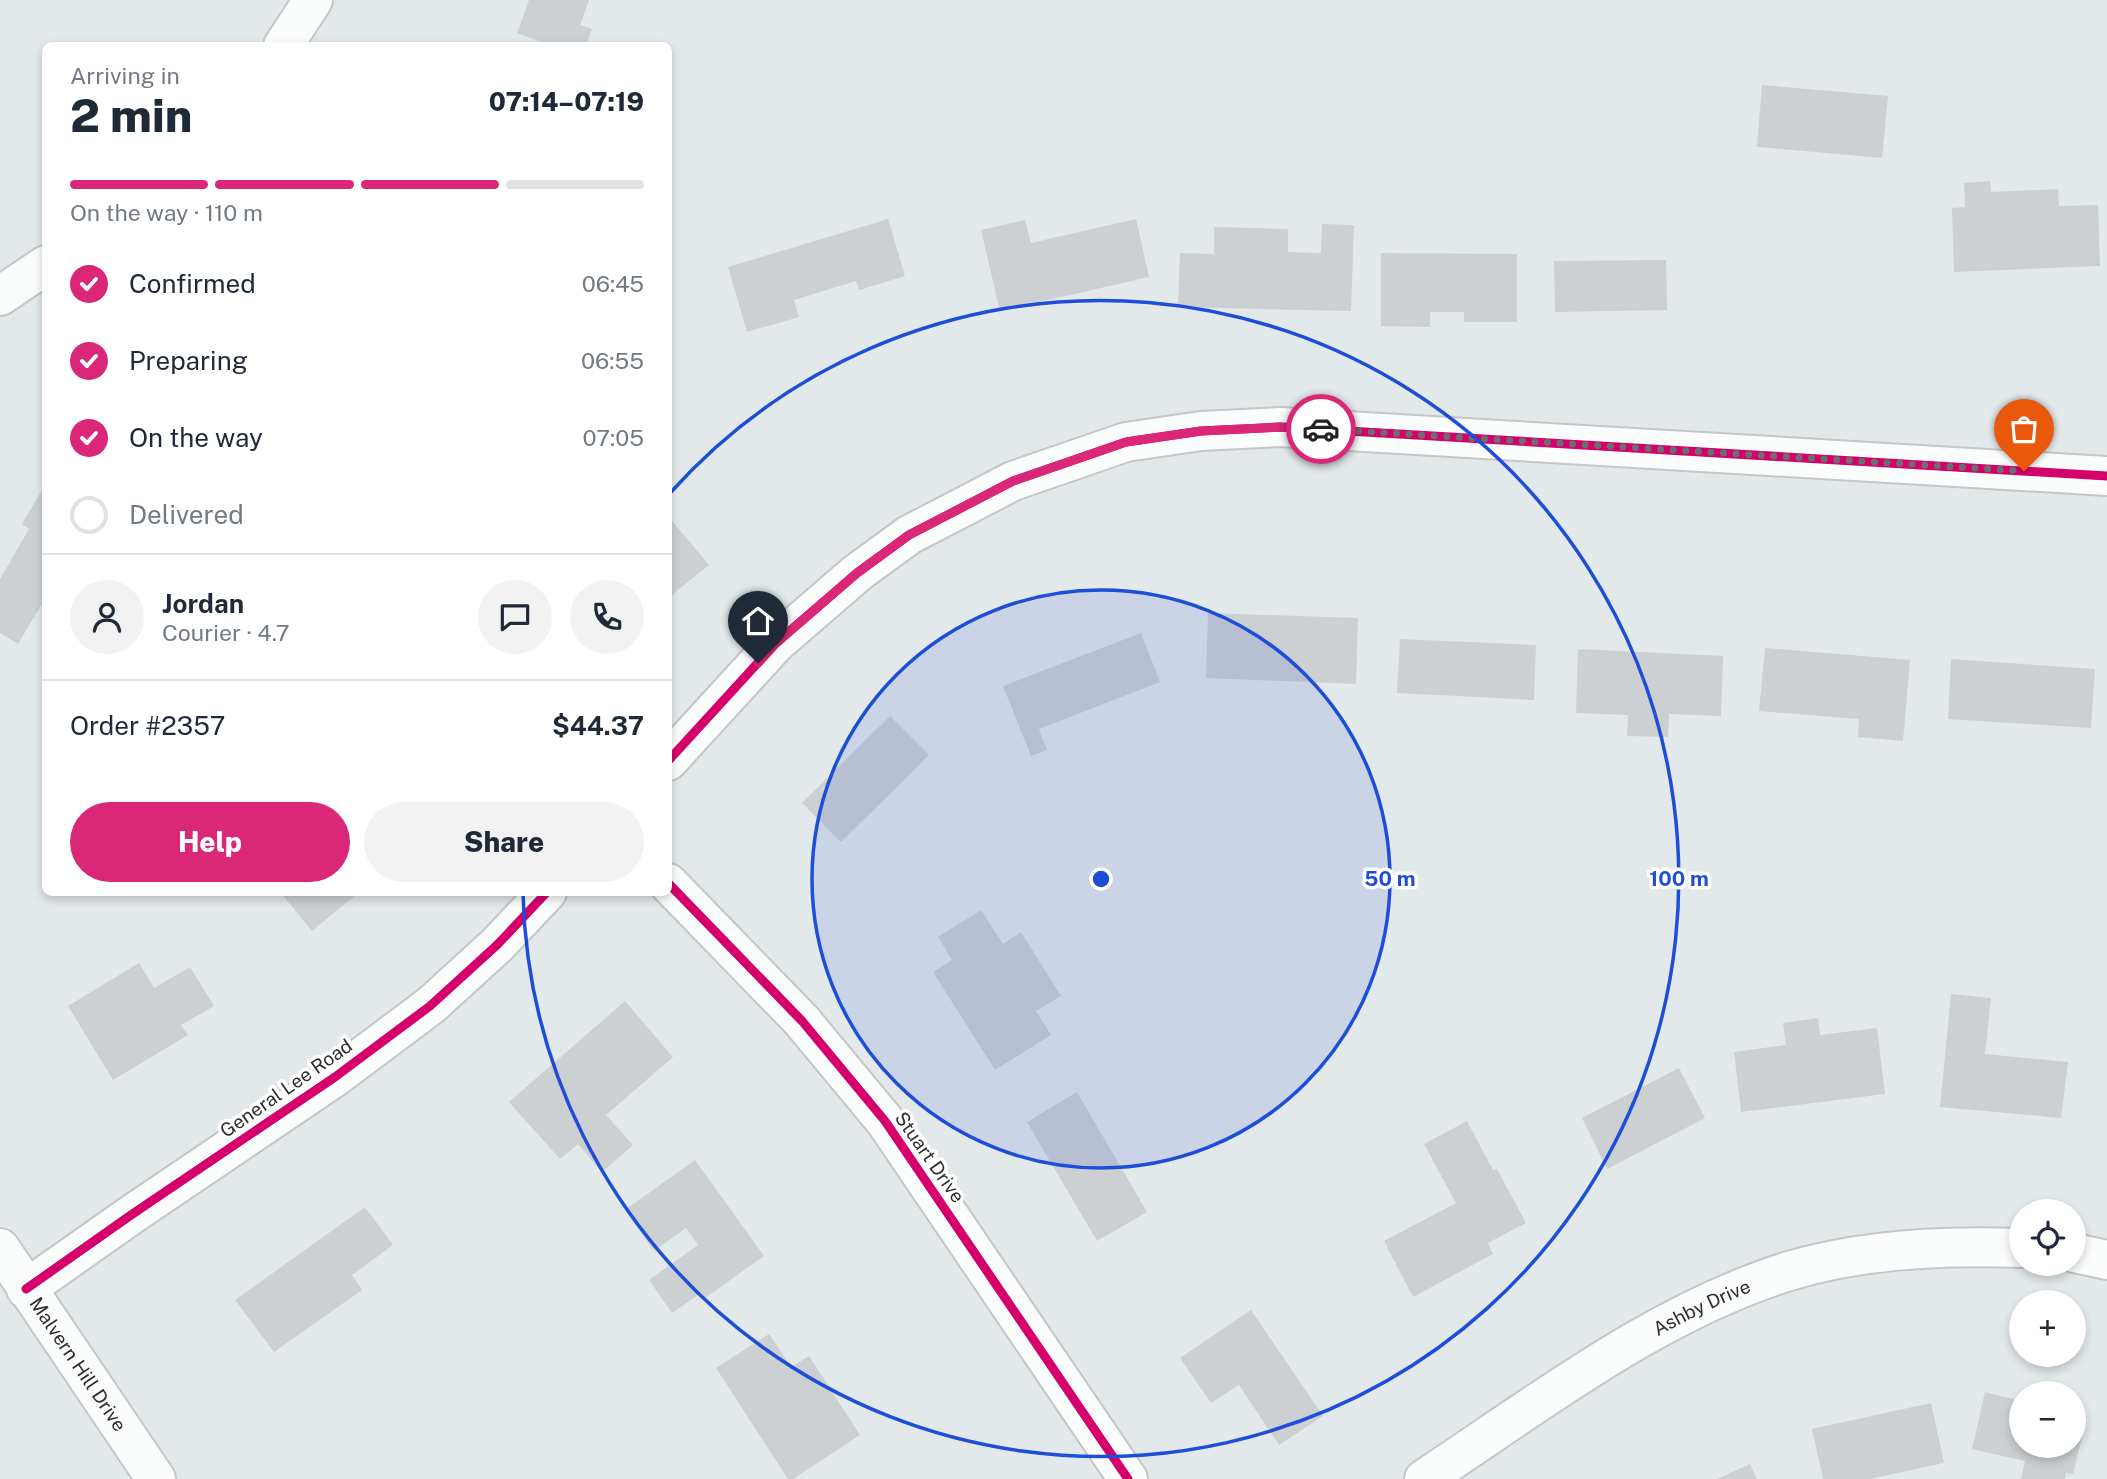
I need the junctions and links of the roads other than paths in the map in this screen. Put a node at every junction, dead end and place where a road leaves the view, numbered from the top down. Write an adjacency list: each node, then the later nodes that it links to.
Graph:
1 (313, 0): 2 (street)
2 (286, 42)
3 (42, 268): 4 (street)
4 (0, 296)
5 (2107, 476): 6 (street)
6 (672, 757)
7 (672, 887): 15 (street, Stuart Drive)
8 (543, 896): 13 (street, General Lee Road)
9 (0, 1248): 13 (street, Malvern Hill Drive)
10 (2009, 1248): 16 (street, Ashby Drive)
11 (2086, 1256): 12 (street)
12 (2107, 1260)
13 (26, 1289): 14 (street, Malvern Hill Drive)
14 (156, 1479)
15 (1128, 1479)
16 (1424, 1479)

